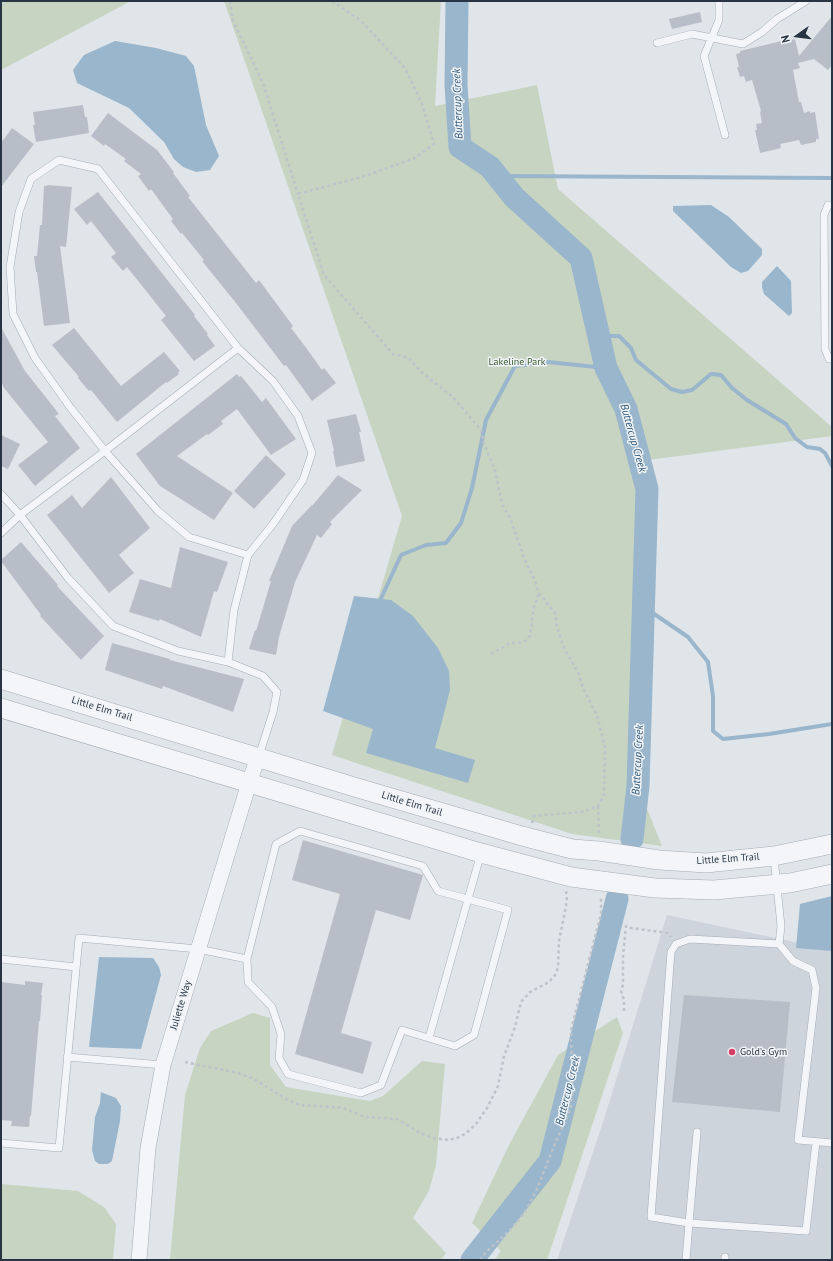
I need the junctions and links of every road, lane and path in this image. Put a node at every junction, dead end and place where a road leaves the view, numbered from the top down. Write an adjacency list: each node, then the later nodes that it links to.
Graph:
1 (230, 1): 8 (path)
2 (332, 1): 8 (path)
3 (719, 1): 5 (lane)
4 (806, 1): 5 (lane)
5 (711, 37): 6 (lane); 7 (lane)
6 (657, 43)
7 (725, 135)
8 (298, 194): 17 (path)
9 (832, 205): 11 (lane)
10 (238, 348): 12 (lane); 12 (lane); 16 (lane)
11 (832, 359)
12 (105, 451): 14 (lane); 16 (lane)
13 (1, 494): 14 (lane)
14 (20, 515): 15 (lane); 19 (lane)
15 (1, 534)
16 (248, 555): 19 (lane)
17 (539, 593): 18 (path); 24 (path)
18 (491, 654)
19 (228, 662): 22 (lane)
20 (1, 679): 22 (street, Little Elm Trail)
21 (1, 708): 23 (street)
22 (258, 757): 23 (street, Juliette Way); 29 (street, Little Elm Trail)
23 (249, 783): 28 (street); 37 (street, Juliette Way)
24 (598, 806): 25 (path); 26 (path)
25 (532, 824)
26 (599, 838)
27 (832, 844): 29 (street, Little Elm Trail)
28 (481, 853): 31 (street); 34 (lane)
29 (774, 856): 31 (lane)
30 (832, 874): 31 (street)
31 (776, 884): 36 (lane)
32 (566, 887): 44 (path)
33 (601, 898): 52 (path)
34 (468, 899): 39 (lane); 42 (lane); 42 (lane)
35 (676, 944): 36 (lane); 41 (path); 50 (lane)
36 (779, 944): 47 (lane)
37 (198, 949): 39 (lane); 40 (lane); 45 (street, Juliette Way)
38 (1, 959): 40 (lane)
39 (247, 959): 42 (lane)
40 (76, 967): 43 (lane)
41 (624, 1011)
42 (428, 1038)
43 (67, 1057): 45 (lane); 48 (lane)
44 (185, 1062)
45 (163, 1065): 51 (street, Juliette Way)
46 (697, 1132): 50 (lane)
47 (816, 1142): 49 (lane); 50 (lane)
48 (1, 1143)
49 (832, 1143)
50 (689, 1222): 53 (lane)
51 (139, 1260)
52 (480, 1260)
53 (686, 1260)

